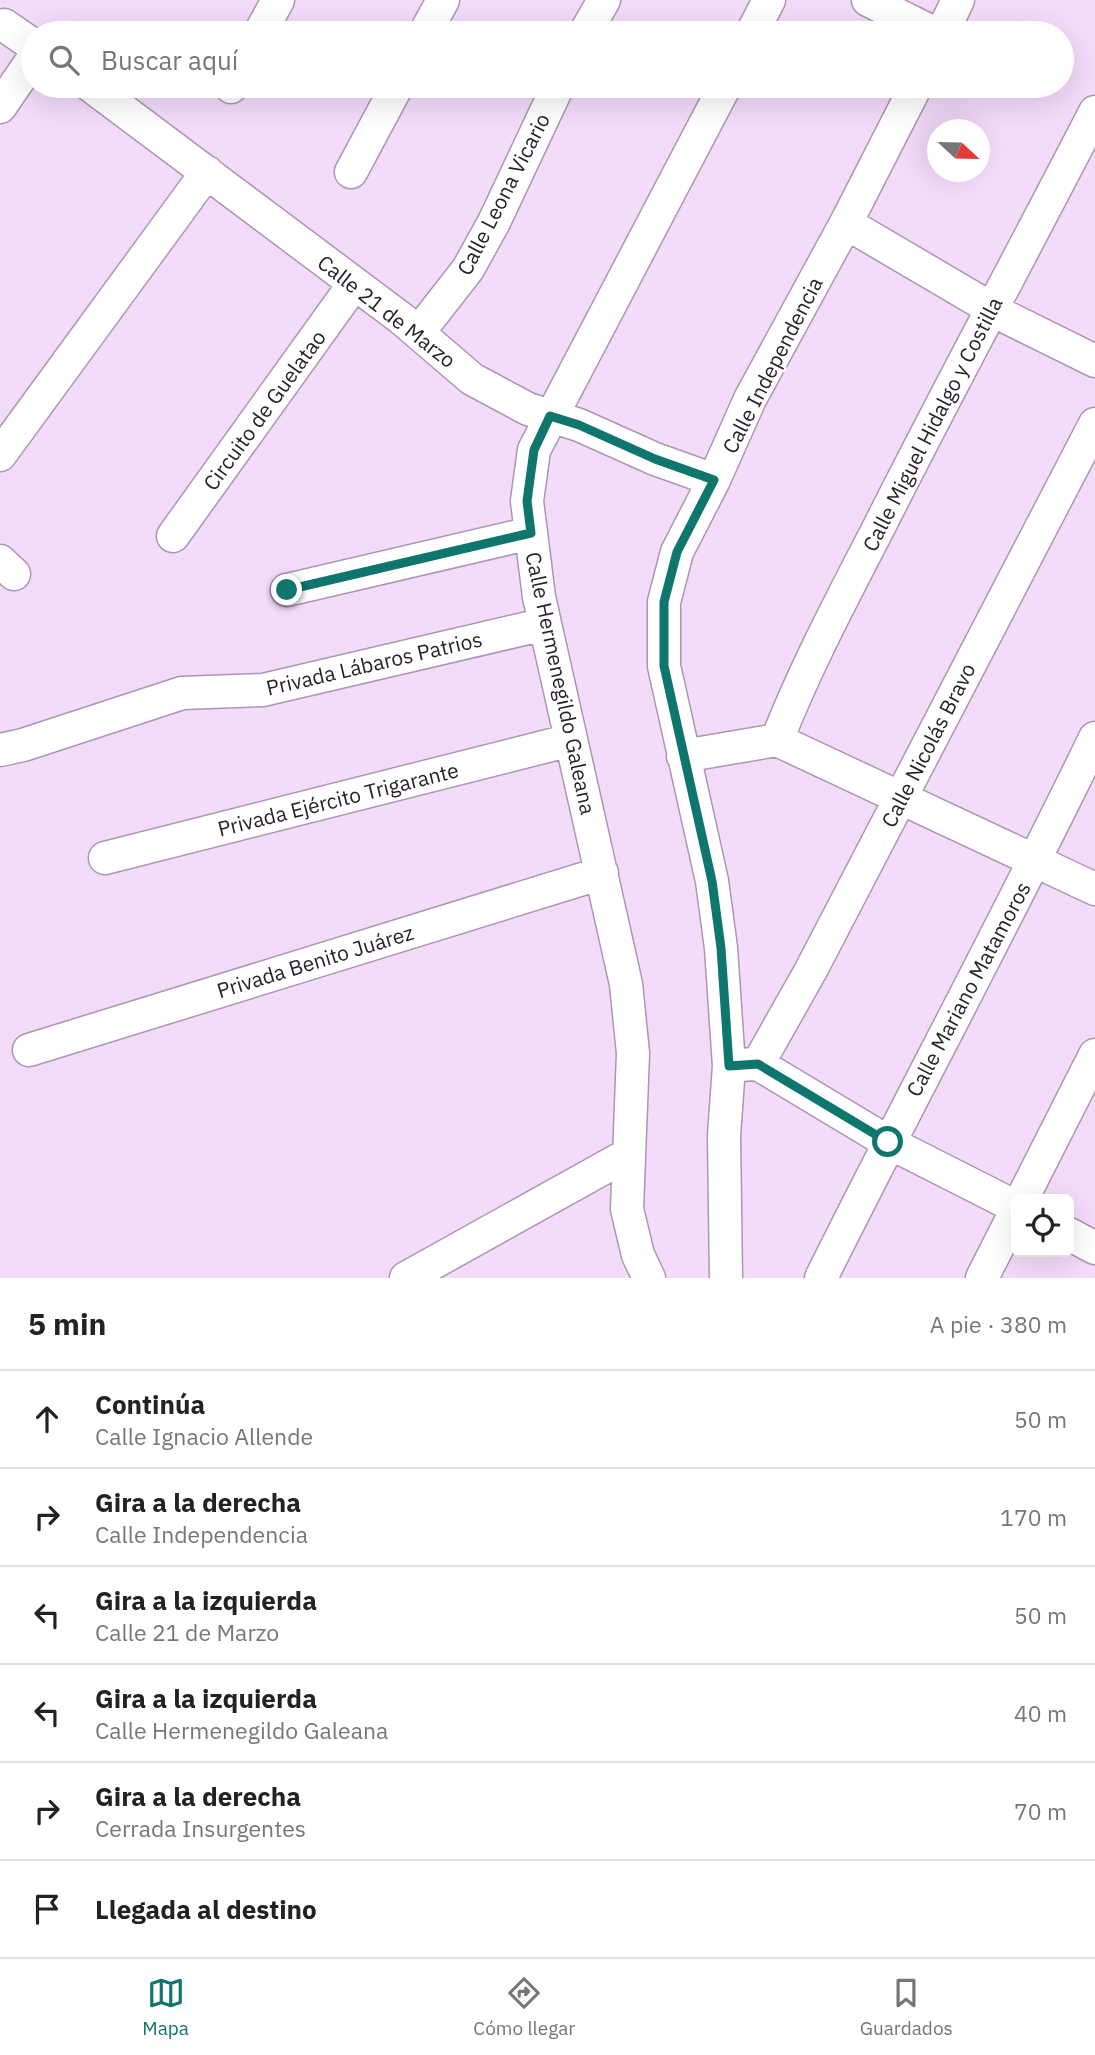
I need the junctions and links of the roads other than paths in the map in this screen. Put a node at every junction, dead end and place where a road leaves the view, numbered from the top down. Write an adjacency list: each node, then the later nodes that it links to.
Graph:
1 (278, 0): 7 (street)
2 (443, 0): 8 (street)
3 (604, 0): 9 (street)
4 (769, 0): 10 (street)
5 (868, 0): 11 (street)
6 (958, 0): 12 (street)
7 (267, 21)
8 (432, 21)
9 (592, 21)
10 (758, 21)
11 (910, 21)
12 (948, 21)
13 (4, 24): 14 (street)
14 (21, 36)
15 (21, 76): 21 (street)
16 (107, 98): 23 (street, Calle 21 de Marzo)
17 (391, 98): 24 (street)
18 (552, 98): 28 (street, Calle Leona Vicario)
19 (719, 98): 30 (street, Calle Hermenegildo Galeana)
20 (910, 98): 25 (street, Calle Independencia)
21 (0, 107)
22 (1095, 112): 27 (street, Calle Miguel Hidalgo y Costilla)
23 (207, 172): 26 (street, Calle 21 de Marzo); 32 (street)
24 (351, 172)
25 (846, 223): 27 (street); 33 (street, Calle Independencia)
26 (354, 284): 28 (street, Calle 21 de Marzo); 35 (street, Circuito de Guelatao)
27 (991, 308): 29 (street); 40 (street, Calle Miguel Hidalgo y Costilla)
28 (418, 333): 30 (street, Calle 21 de Marzo)
29 (1095, 362)
30 (550, 416): 33 (street, Calle 21 de Marzo); 34 (street, Calle Hermenegildo Galeana)
31 (1095, 424): 43 (street, Calle Nicolás Bravo)
32 (0, 454)
33 (714, 480): 42 (street, Calle Independencia)
34 (531, 533): 36 (street); 37 (street, Calle Hermenegildo Galeana)
35 (173, 536)
36 (287, 590)
37 (545, 624): 39 (street, Calle Hermenegildo Galeana); 41 (street, Privada Lábaros Patrios)
38 (1095, 738): 45 (street, Calle Mariano Matamoros)
39 (571, 740): 44 (street, Privada Ejército Trigarante); 46 (street, Calle Hermenegildo Galeana)
40 (777, 740): 42 (street); 43 (street)
41 (0, 750)
42 (683, 756): 50 (street, Calle Independencia)
43 (900, 798): 45 (street); 50 (street, Calle Nicolás Bravo)
44 (105, 858)
45 (1036, 860): 47 (street); 51 (street, Calle Mariano Matamoros)
46 (602, 873): 48 (street, Privada Benito Juárez); 52 (street, Calle Hermenegildo Galeana)
47 (1095, 889)
48 (29, 1050)
49 (1095, 1055): 53 (street)
50 (743, 1065): 51 (street); 60 (street, Calle Independencia)
51 (888, 1142): 54 (street); 61 (street, Calle Mariano Matamoros)
52 (629, 1154): 58 (street); 59 (street, Calle Hermenegildo Galeana)
53 (1025, 1194)
54 (1011, 1206)
55 (1011, 1219): 62 (street)
56 (1074, 1237): 57 (street)
57 (1095, 1248)
58 (406, 1278)
59 (649, 1278)
60 (726, 1278)
61 (821, 1278)
62 (982, 1278)

